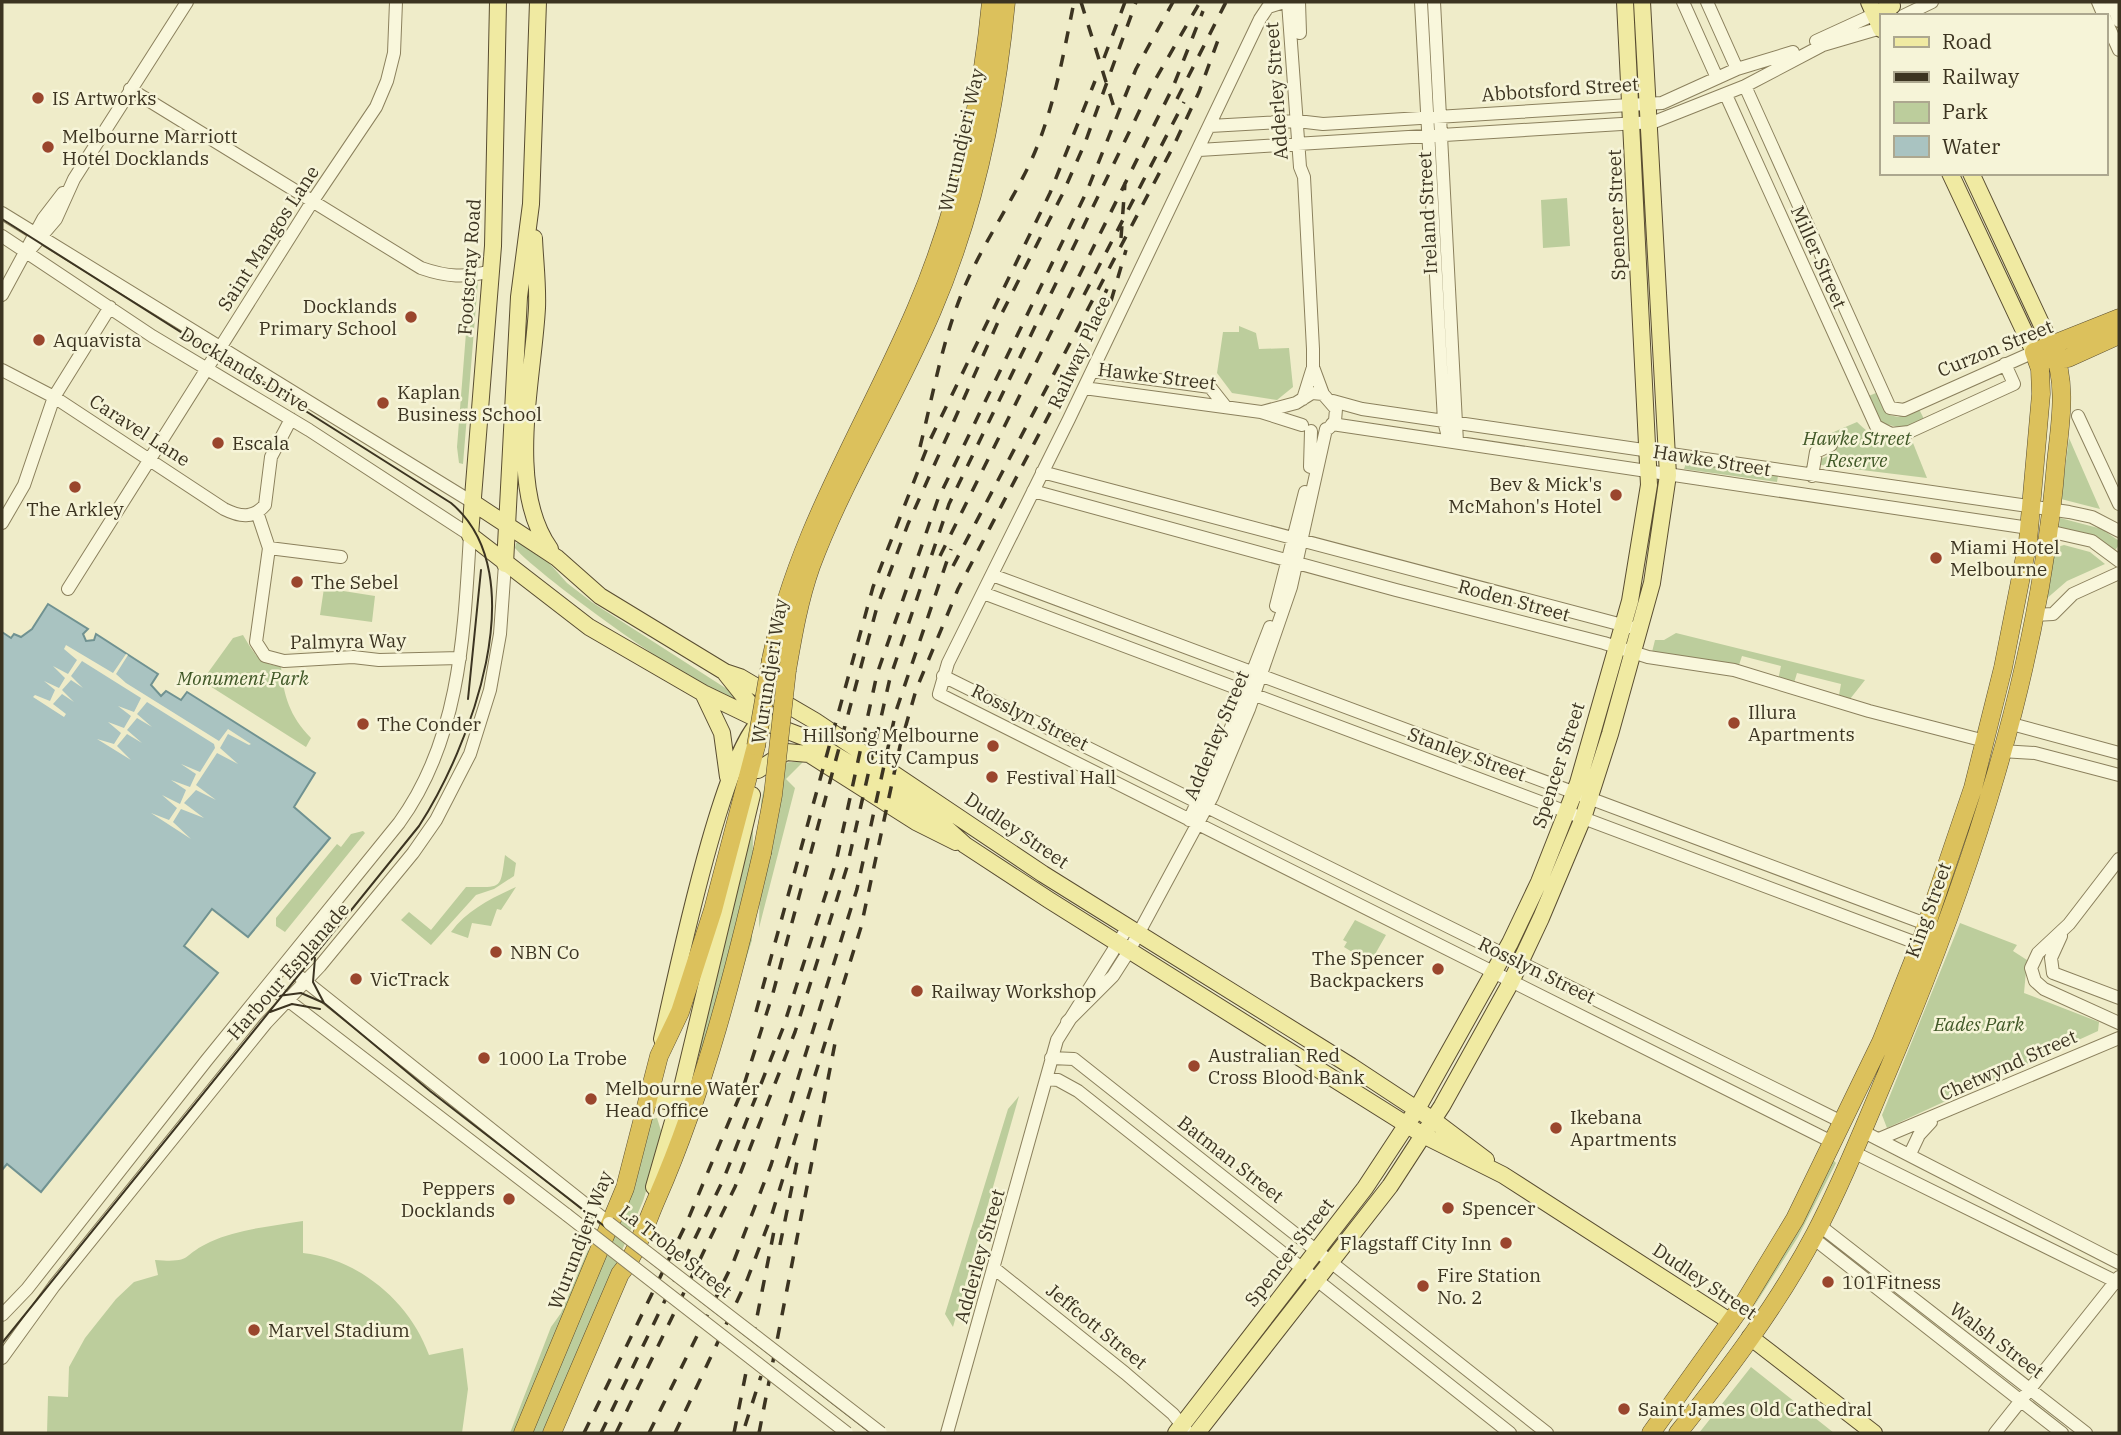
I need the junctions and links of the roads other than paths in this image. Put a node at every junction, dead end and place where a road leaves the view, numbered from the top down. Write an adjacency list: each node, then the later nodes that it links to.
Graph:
1 (187, 2): 28 (street)
2 (396, 2): 42 (street, Saint Mangos Lane)
3 (498, 2): 50 (main road, Footscray Road)
4 (538, 2): 43 (main road)
5 (991, 2): 173 (highway, Wurundjeri Way, bridge)
6 (1006, 2): 208 (highway, Wurundjeri Way, bridge)
7 (1286, 2): 24 (street, Adderley Street); 36 (street, Railway Place)
8 (1299, 2): 24 (street, Adderley Street)
9 (1421, 2): 33 (street, Ireland Street)
10 (1434, 2): 33 (street, Ireland Street)
11 (1625, 2): 21 (main road, Spencer Street)
12 (1642, 2): 21 (main road, Spencer Street)
13 (1683, 2): 26 (street)
14 (1707, 2): 25 (street)
15 (1931, 2): 17 (street, Abbotsford Street)
16 (2110, 2): 19 (street)
17 (1896, 10)
18 (1877, 20): 22 (street, Abbotsford Street)
19 (2119, 21)
20 (2107, 22): 23 (street)
21 (1636, 30): 31 (main road, Spencer Street)
22 (1808, 49): 25 (street, Abbotsford Street); 27 (street, Abbotsford Street)
23 (2119, 50)
24 (1298, 59): 34 (street, Adderley Street)
25 (1737, 69): 26 (street, Abbotsford Street)
26 (1717, 78): 29 (street, Abbotsford Street)
27 (1745, 86): 30 (street, Abbotsford Street); 69 (street, Miller Street)
28 (130, 89): 42 (street); 47 (street)
29 (1690, 92): 31 (street, Abbotsford Street); 32 (street)
30 (1726, 95): 32 (street, Abbotsford Street); 59 (street, Miller Street)
31 (1640, 105): 33 (street, Abbotsford Street); 35 (main road, Spencer Street)
32 (1696, 105): 35 (street, Abbotsford Street)
33 (1435, 118): 34 (street, Abbotsford Street); 37 (street, Ireland Street)
34 (1301, 121): 36 (street, Abbotsford Street); 38 (street, Adderley Street)
35 (1641, 123): 37 (street, Abbotsford Street); 58 (main road, Spencer Street)
36 (1210, 126): 39 (street, Railway Place)
37 (1436, 134): 38 (street, Abbotsford Street); 73 (street, Ireland Street)
38 (1303, 143): 39 (street, Abbotsford Street); 60 (street, Adderley Street)
39 (1199, 150): 63 (street, Railway Place)
40 (1951, 175): 48 (main road)
41 (1972, 175): 45 (main road)
42 (312, 202): 50 (street); 55 (street, Saint Mangos Lane)
43 (531, 204): 101 (main road); 109 (main road)
44 (2, 213): 47 (street, Docklands Drive)
45 (1997, 230): 48 (main road); 56 (main road)
46 (2, 236): 49 (street, Docklands Drive)
47 (38, 236): 49 (street); 55 (street, Docklands Drive)
48 (1981, 238): 57 (main road)
49 (27, 253): 51 (street); 52 (street, Docklands Drive)
50 (491, 271): 93 (main road, Footscray Road)
51 (2, 295)
52 (110, 307): 61 (street, Docklands Drive); 65 (street)
53 (2119, 318): 56 (highway, Curzon Street)
54 (2119, 335): 56 (highway, Curzon Street)
55 (221, 347): 61 (street, Saint Mangos Lane); 93 (street, Docklands Drive)
56 (2055, 353): 57 (highway, Curzon Street); 96 (highway)
57 (2036, 355): 59 (street, Curzon Street); 95 (highway, King Street)
58 (1653, 362): 80 (main road, Spencer Street); 81 (main road, Spencer Street)
59 (2005, 364): 69 (street, Curzon Street)
60 (1313, 367): 66 (street, Adderley Street); 67 (street, Adderley Street)
61 (207, 368): 72 (street, Docklands Drive); 83 (street, Saint Mangos Lane)
62 (2, 370): 65 (street, Caravel Lane)
63 (1092, 371): 64 (street, Railway Place); 68 (street, Hawke Street)
64 (1084, 388): 68 (street, Hawke Street); 85 (street, Railway Place)
65 (54, 397): 83 (street, Caravel Lane); 100 (street)
66 (1328, 398): 67 (street); 73 (street, Hawke Street); 74 (street)
67 (1302, 400): 70 (street, Hawke Street); 75 (street)
68 (1225, 406): 70 (street, Hawke Street)
69 (1888, 406)
70 (1261, 412): 75 (street, Hawke Street)
71 (2078, 416): 94 (street)
72 (291, 419): 97 (street); 105 (street, Docklands Drive)
73 (1450, 422): 76 (street, Hawke Street); 78 (street, Ireland Street)
74 (1329, 427): 75 (street); 78 (street, Hawke Street); 106 (street, Adderley Street)
75 (1306, 428): 106 (street, Adderley Street)
76 (1580, 440): 80 (street, Hawke Street); 84 (street)
77 (1808, 440): 82 (street)
78 (1453, 442): 84 (street, Hawke Street)
79 (1832, 445): 82 (street)
80 (1648, 450): 81 (street, Hawke Street); 86 (main road, Spencer Street)
81 (1666, 453): 87 (street, Hawke Street); 88 (main road, Spencer Street)
82 (1815, 455): 89 (street)
83 (149, 459): 97 (street, Caravel Lane); 115 (street, Saint Mangos Lane)
84 (1577, 461): 86 (street, Hawke Street)
85 (1042, 472): 90 (street, Railway Place); 106 (street, Roden Street)
86 (1649, 472): 88 (street, Hawke Street); 119 (main road, Spencer Street)
87 (1782, 472): 89 (street, Hawke Street); 91 (street)
88 (1668, 475): 91 (street, Hawke Street); 119 (main road, Spencer Street)
89 (1812, 477): 92 (street, Hawke Street)
90 (1033, 491): 111 (street, Roden Street); 114 (street, Railway Place)
91 (1780, 492): 99 (street, Hawke Street)
92 (1952, 496): 95 (street, Hawke Street); 99 (street)
93 (472, 502): 101 (main road, Dudley Street); 105 (main road, Footscray Road)
94 (2119, 505)
95 (2031, 509): 96 (street, Hawke Street); 102 (highway, King Street)
96 (2052, 510): 103 (street, Hawke Street); 104 (highway)
97 (257, 512): 107 (street)
98 (2119, 514): 103 (street)
99 (1950, 516): 102 (street, Hawke Street)
100 (2, 523)
101 (506, 524): 109 (main road, Dudley Street); 112 (main road)
102 (2029, 528): 104 (highway, Hawke Street); 136 (highway, King Street)
103 (2115, 529)
104 (2048, 531): 110 (street, Hawke Street); 117 (highway)
105 (470, 535): 112 (main road, Dudley Street); 123 (street, Harbour Esplanade)
106 (1298, 539): 111 (street, Adderley Street); 118 (street, Roden Street)
107 (269, 548): 108 (street); 123 (street, Palmyra Way)
108 (341, 557)
109 (557, 558): 124 (main road, Dudley Street)
110 (2119, 561)
111 (1293, 563): 120 (street, Roden Street); 125 (street, Adderley Street)
112 (505, 564): 128 (main road, Dudley Street); 161 (street, Harbour Esplanade)
113 (2119, 573): 117 (street)
114 (992, 575): 116 (street, Railway Place); 125 (street, Stanley Street)
115 (68, 589)
116 (983, 593): 126 (street, Railway Place); 129 (street, Stanley Street)
117 (2034, 615): 132 (highway)
118 (1599, 619): 119 (street, Roden Street); 120 (street)
119 (1632, 628): 121 (main road, Spencer Street); 122 (main road, Spencer Street)
120 (1594, 640): 121 (street, Roden Street)
121 (1618, 647): 122 (street, Roden Street); 133 (main road, Spencer Street)
122 (1633, 653): 135 (main road, Spencer Street); 136 (street, Roden Street)
123 (460, 658): 158 (street, Harbour Esplanade)
124 (725, 673): 130 (main road, Dudley Street); 131 (main road)
125 (1257, 674): 129 (street, Adderley Street); 142 (street, Stanley Street)
126 (943, 676): 127 (street, Railway Place); 143 (street, Rosslyn Street)
127 (939, 692): 146 (street, Rosslyn Street)
128 (703, 693): 131 (main road, Dudley Street); 141 (main road)
129 (1250, 694): 143 (street, Adderley Street); 144 (street, Stanley Street)
130 (797, 711): 131 (main road); 153 (main road, Dudley Street)
131 (759, 720): 139 (main road, Wurundjeri Way); 141 (main road, Wurundjeri Way); 147 (main road, Dudley Street)
132 (2008, 723): 134 (street); 136 (highway)
133 (1591, 729): 135 (main road); 142 (main road, Spencer Street)
134 (2040, 732): 137 (street); 138 (street)
135 (1610, 734): 142 (main road, Spencer Street)
136 (1993, 746): 137 (street, Roden Street); 152 (highway, King Street)
137 (2035, 753): 140 (street, Roden Street)
138 (2119, 753)
139 (758, 770): 147 (main road); 178 (main road, Wurundjeri Way)
140 (2119, 775)
141 (728, 779): 173 (main road, Wurundjeri Way)
142 (1582, 796): 144 (main road, Spencer Street); 145 (main road, Spencer Street); 152 (street, Stanley Street)
143 (1203, 805): 146 (street, Adderley Street); 156 (street, Rosslyn Street)
144 (1567, 811): 145 (street, Stanley Street); 149 (main road, Spencer Street)
145 (1583, 818): 150 (main road, Spencer Street); 155 (street, Stanley Street)
146 (1194, 823): 153 (street, Adderley Street); 160 (street, Rosslyn Street)
147 (965, 845): 154 (main road, Dudley Street)
148 (2119, 859): 151 (street)
149 (1539, 882): 150 (main road); 156 (main road, Spencer Street)
150 (1555, 888): 157 (main road, Spencer Street)
151 (2069, 923): 159 (street); 163 (street)
152 (1936, 928): 155 (highway, King Street)
153 (1134, 930): 154 (street, Adderley Street); 179 (main road, Dudley Street)
154 (1123, 947): 174 (street, Adderley Street); 183 (main road, Dudley Street)
155 (1928, 948): 182 (highway, King Street); 184 (highway, King Street)
156 (1504, 955): 157 (street, Rosslyn Street); 160 (main road, Spencer Street)
157 (1521, 963): 162 (main road, Spencer Street); 182 (street, Rosslyn Street)
158 (285, 965): 161 (street, La Trobe Street); 164 (street, Harbour Esplanade)
159 (2053, 973): 163 (street); 165 (street)
160 (1495, 974): 162 (street, Rosslyn Street); 172 (main road, Spencer Street)
161 (306, 981): 166 (street, Harbour Esplanade); 230 (street, La Trobe Street, bridge)
162 (1511, 982): 175 (main road, Spencer Street); 187 (street, Rosslyn Street)
163 (2037, 983): 167 (street)
164 (268, 985): 166 (street, La Trobe Street); 212 (street, Harbour Esplanade)
165 (2117, 997): 167 (street)
166 (287, 1000): 219 (street, Harbour Esplanade); 229 (street, La Trobe Street, bridge)
167 (2107, 1015): 168 (street)
168 (2119, 1023)
169 (2119, 1031): 171 (street, Chetwynd Street)
170 (2119, 1038): 171 (street, Chetwynd Street)
171 (2097, 1046): 180 (street, Chetwynd Street)
172 (1446, 1053): 175 (main road); 179 (main road, Spencer Street)
173 (659, 1056): 177 (highway, Wurundjeri Way)
174 (1051, 1058): 176 (street, Adderley Street); 192 (street, Batman Street)
175 (1465, 1063): 181 (main road, Spencer Street)
176 (1047, 1079): 195 (street); 207 (street, Adderley Street)
177 (649, 1097): 178 (main road); 227 (highway, Wurundjeri Way)
178 (678, 1104): 208 (main road, Wurundjeri Way)
179 (1417, 1109): 181 (main road, Dudley Street); 183 (main road, Spencer Street)
180 (1933, 1119): 186 (street, Chetwynd Street); 189 (street, Chetwynd Street)
181 (1433, 1120): 185 (main road, Spencer Street); 190 (main road, Dudley Street)
182 (1842, 1122): 184 (highway, Rosslyn Street); 187 (highway, King Street)
183 (1407, 1125): 185 (main road, Dudley Street); 191 (main road, Spencer Street)
184 (1862, 1131): 186 (street, Rosslyn Street); 188 (highway, King Street)
185 (1423, 1135): 190 (main road, Dudley Street); 193 (main road, Spencer Street)
186 (1879, 1139): 189 (street, Rosslyn Street)
187 (1834, 1143): 188 (highway, Rosslyn Street); 214 (highway, King Street)
188 (1853, 1152): 196 (street, Rosslyn Street); 199 (highway, King Street)
189 (1910, 1154): 194 (street, Rosslyn Street)
190 (1503, 1175): 214 (main road, Dudley Street)
191 (1374, 1176): 193 (main road); 201 (main road, Spencer Street)
192 (1230, 1183): 195 (street); 197 (street, Batman Street)
193 (1390, 1186): 203 (main road, Spencer Street)
194 (1977, 1190): 196 (street); 204 (street, Rosslyn Street)
195 (1216, 1202): 198 (street)
196 (1968, 1209): 210 (street, Rosslyn Street)
197 (1268, 1212): 198 (street); 200 (street, Batman Street)
198 (1254, 1231): 202 (street)
199 (1816, 1232): 205 (street, Walsh Street); 216 (highway, King Street)
200 (1297, 1235): 201 (street, Batman Street); 202 (street)
201 (1316, 1250): 203 (street, Batman Street); 206 (main road, Spencer Street)
202 (1283, 1253): 206 (street)
203 (1332, 1262): 209 (main road, Spencer Street); 215 (street, Batman Street)
204 (2119, 1263)
205 (1858, 1264): 221 (street, Walsh Street); 223 (street, Walsh Street)
206 (1302, 1268): 209 (street); 211 (main road, Spencer Street)
207 (995, 1269): 225 (street, Jeffcott Street); 226 (street, Adderley Street)
208 (620, 1274): 228 (highway, Wurundjeri Way)
209 (1318, 1280): 213 (main road, Spencer Street); 217 (street)
210 (2118, 1280): 221 (street)
211 (1273, 1306): 213 (main road); 225 (main road, Spencer Street)
212 (2, 1315)
213 (1289, 1318): 225 (main road, Spencer Street)
214 (1731, 1322): 216 (highway, Dudley Street); 233 (highway, King Street)
215 (1409, 1324): 217 (street); 218 (street, Batman Street)
216 (1750, 1337): 234 (highway, King Street); 235 (main road, Dudley Street)
217 (1395, 1342): 220 (street)
218 (1448, 1355): 220 (street); 222 (street, Batman Street)
219 (2, 1358)
220 (1434, 1373): 224 (street)
221 (2031, 1389): 223 (street); 238 (street, Walsh Street)
222 (1495, 1392): 224 (street); 232 (street, Batman Street)
223 (2021, 1401): 236 (street); 237 (street, Walsh Street)
224 (1482, 1411): 231 (street)
225 (1189, 1428)
226 (950, 1429)
227 (523, 1433)
228 (552, 1433)
229 (848, 1433)
230 (881, 1433)
231 (1510, 1433)
232 (1546, 1433)
233 (1651, 1433)
234 (1678, 1433)
235 (1874, 1433)
236 (1995, 1433)
237 (2062, 1433)
238 (2086, 1433)

